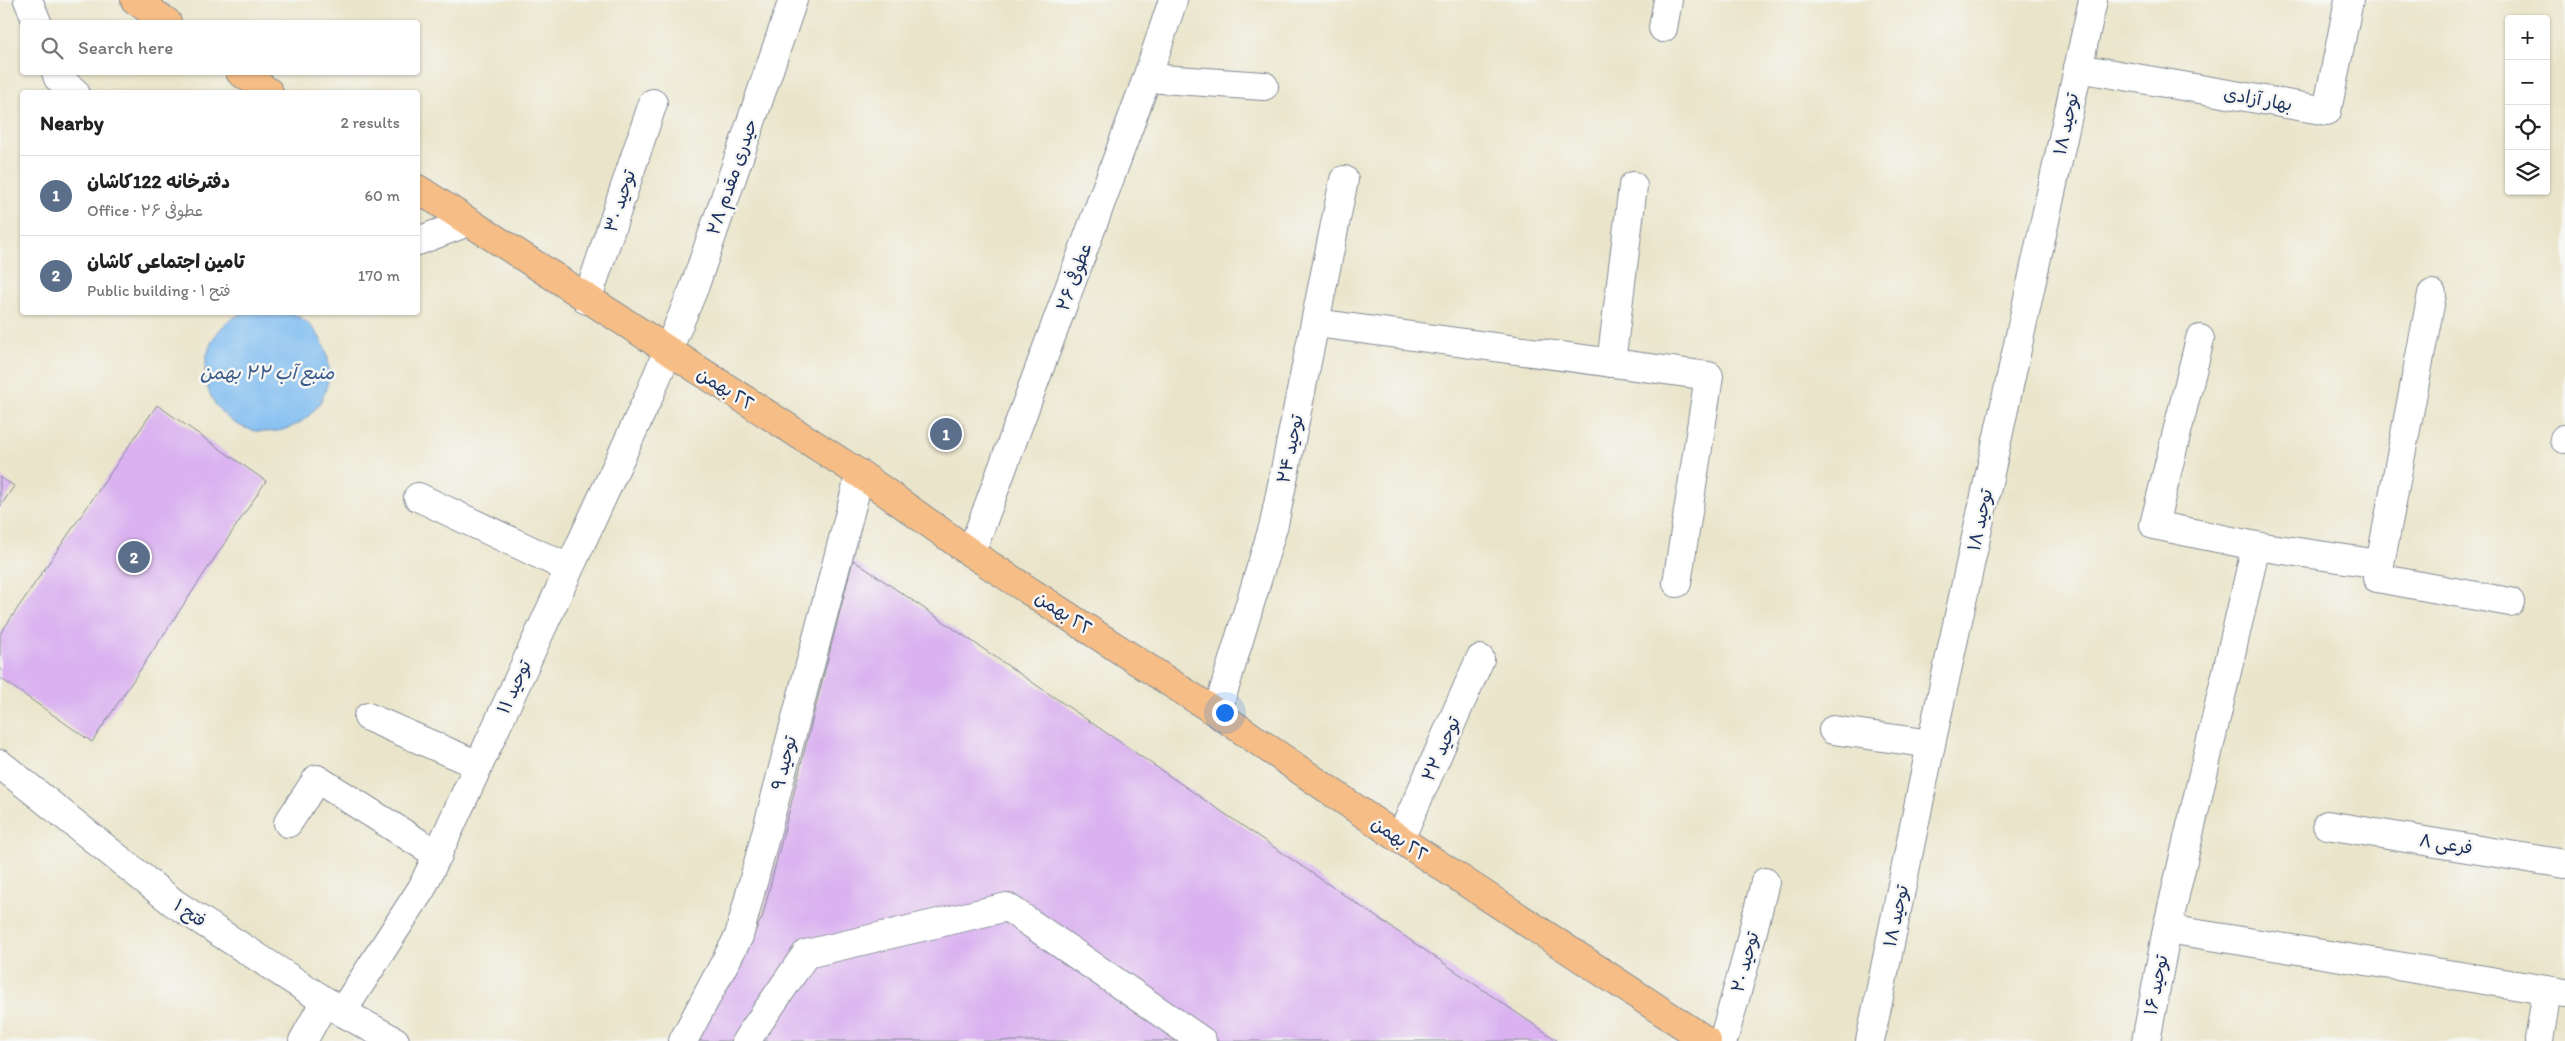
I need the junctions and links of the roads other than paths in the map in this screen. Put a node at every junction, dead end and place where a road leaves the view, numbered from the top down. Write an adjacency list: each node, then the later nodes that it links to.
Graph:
1 (28, 0): 8 (street)
2 (135, 0): 9 (main road)
3 (793, 0): 28 (street, حیدری مقدم ۲۸)
4 (1173, 0): 14 (street, عطوفی ۲۶)
5 (1668, 0): 10 (street)
6 (2093, 0): 11 (street, توحید ۱۸)
7 (2349, 0): 11 (street, بهار آزادی)
8 (36, 20)
9 (164, 20)
10 (1663, 28)
11 (2078, 68): 42 (street, توحید ۱۸)
12 (57, 75): 16 (street)
13 (244, 75): 17 (main road)
14 (1147, 78): 15 (street); 33 (street, عطوفی ۲۶)
15 (1264, 86)
16 (73, 90)
17 (266, 90)
18 (652, 103): 25 (street, توحید ۳۰)
19 (1344, 180): 26 (street, توحید ۲۴)
20 (1632, 186): 29 (street)
21 (420, 190): 22 (main road, ٢٢ بهمن)
22 (468, 222): 23 (street); 25 (main road, ٢٢ بهمن)
23 (420, 241)
24 (2432, 294): 35 (street)
25 (587, 300): 28 (main road, ٢٢ بهمن)
26 (1316, 323): 29 (street); 39 (street, توحید ۲۴)
27 (2200, 340): 32 (street)
28 (668, 353): 30 (main road, ٢٢ بهمن); 34 (street, توحید ۱۱)
29 (1611, 363): 36 (street)
30 (860, 474): 33 (main road, ٢٢ بهمن); 56 (street, توحید ۹)
31 (418, 497): 34 (street)
32 (2256, 546): 35 (street); 51 (street, توحید ۱۶)
33 (971, 553): 39 (main road, ٢٢ بهمن)
34 (568, 568): 44 (street, توحید ۱۱)
35 (2378, 571): 37 (street)
36 (1677, 583)
37 (2510, 602)
38 (1480, 659): 47 (street, توحید ۲۲)
39 (1217, 713): 47 (main road, ٢٢ بهمن)
40 (368, 717): 44 (street)
41 (1833, 730): 42 (street)
42 (1931, 744): 61 (street, توحید ۱۸)
43 (0, 764): 53 (street, فتح ۱)
44 (478, 765): 48 (street, توحید ۱۱)
45 (288, 823): 48 (street)
46 (2327, 825): 49 (street, فرعی ۸)
47 (1400, 839): 59 (main road, ٢٢ بهمن)
48 (438, 855): 53 (street, توحید ۱۱)
49 (2565, 864)
50 (1765, 882): 60 (street, توحید ۲۰)
51 (2168, 929): 52 (street); 62 (street, توحید ۱۶)
52 (2556, 991): 63 (street)
53 (333, 1007): 54 (street, توحید ۱۱); 55 (street, فتح ۱)
54 (303, 1041)
55 (395, 1041)
56 (684, 1041)
57 (746, 1041): 58 (street)
58 (1202, 1041)
59 (1707, 1041)
60 (1723, 1041)
61 (1870, 1041)
62 (2146, 1041)
63 (2539, 1041)

